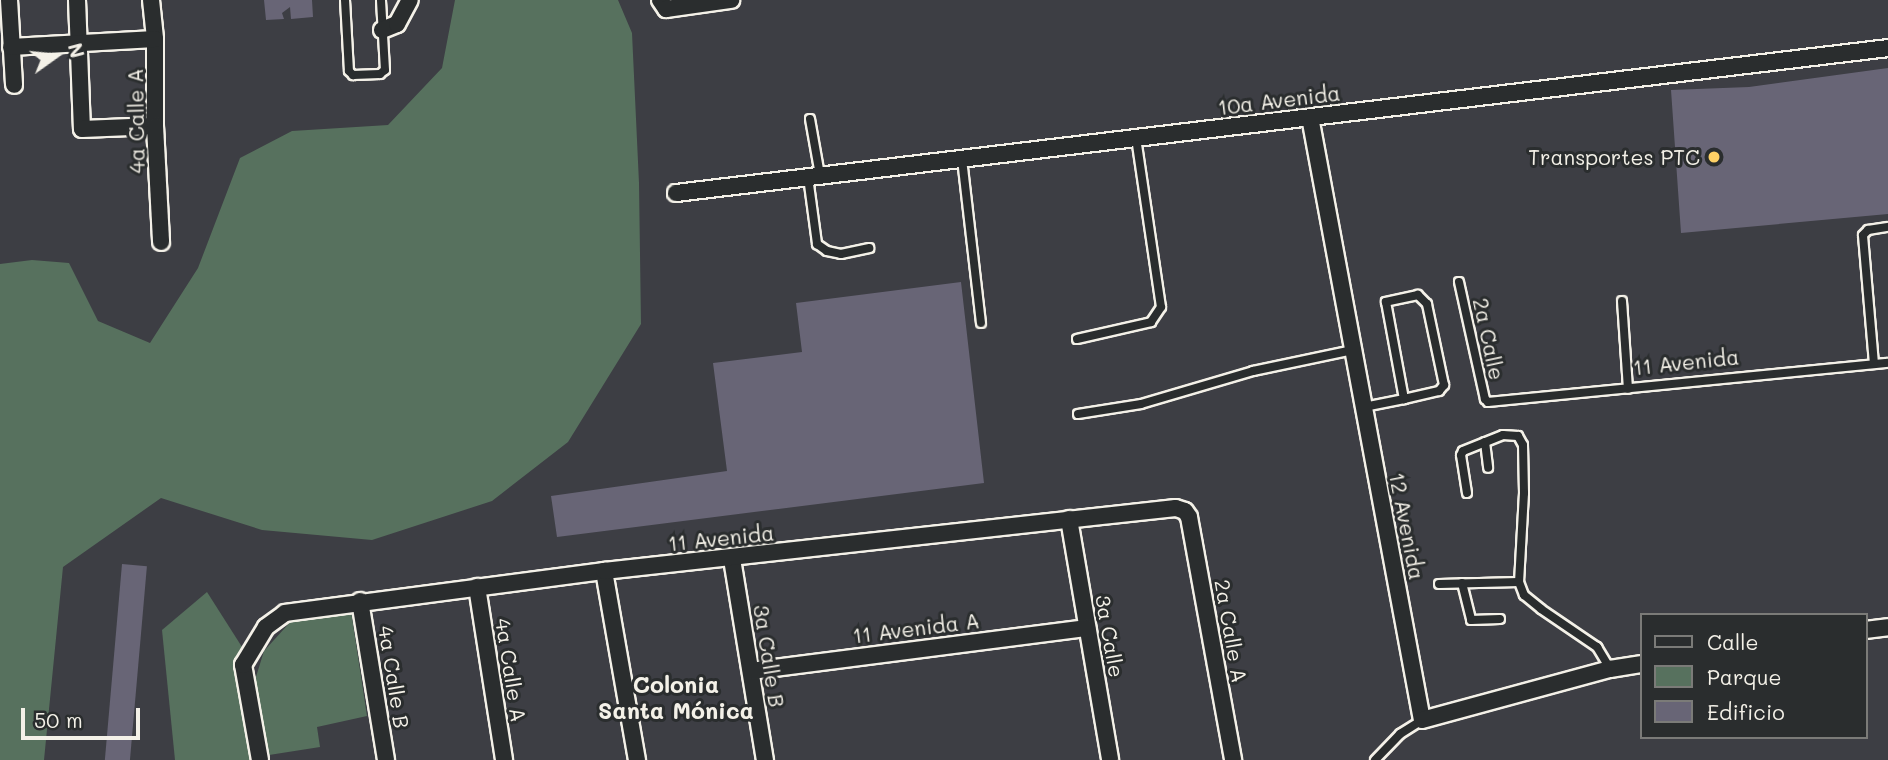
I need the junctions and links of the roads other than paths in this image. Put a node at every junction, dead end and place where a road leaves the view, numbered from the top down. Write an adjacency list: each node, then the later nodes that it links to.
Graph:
1 (9, 0): 12 (street)
2 (77, 0): 11 (street)
3 (151, 0): 10 (street, 4a Calle A)
4 (345, 0): 9 (lane)
5 (381, 0): 9 (lane)
6 (410, 0): 9 (street)
7 (731, 0): 8 (street)
8 (663, 5)
9 (382, 30)
10 (155, 39): 11 (street); 17 (street, 4a Calle A)
11 (79, 42): 12 (street); 17 (street)
12 (11, 47): 14 (street)
13 (1888, 48): 15 (street, 10a Avenida)
14 (14, 85)
15 (1310, 117): 18 (street, 10a Avenida); 29 (street, 12 Avenida)
16 (810, 119): 20 (lane)
17 (155, 126): 23 (street, 4a Calle A)
18 (1136, 138): 19 (street, 10a Avenida); 28 (lane)
19 (962, 159): 20 (street, 10a Avenida); 27 (lane)
20 (814, 176): 21 (street, 10a Avenida); 24 (lane)
21 (676, 192)
22 (1888, 227): 31 (lane)
23 (161, 242)
24 (869, 248)
25 (1459, 282): 34 (lane, 2a Calle)
26 (1622, 301): 32 (lane)
27 (981, 323)
28 (1077, 339)
29 (1353, 350): 35 (street, 12 Avenida); 36 (lane)
30 (1888, 363): 31 (lane, 11 Avenida)
31 (1874, 365): 32 (lane, 11 Avenida)
32 (1628, 389): 34 (lane, 11 Avenida)
33 (1404, 399): 33 (lane); 35 (lane)
34 (1488, 402)
35 (1364, 407): 56 (street, 12 Avenida)
36 (1078, 414)
37 (1485, 442): 38 (lane); 39 (lane); 44 (lane)
38 (1488, 468)
39 (1467, 494)
40 (1185, 511): 41 (street, 11 Avenida); 64 (street, 2a Calle A)
41 (1069, 519): 42 (street, 11 Avenida); 51 (street, 3a Calle)
42 (732, 559): 43 (street, 11 Avenida); 55 (street, 3a Calle B)
43 (604, 571): 47 (street, 11 Avenida); 61 (street)
44 (1518, 582): 45 (lane); 54 (lane)
45 (1462, 583): 46 (lane); 49 (lane)
46 (1439, 584)
47 (477, 587): 48 (street, 11 Avenida); 60 (street, 4a Calle A)
48 (360, 601): 58 (street, 11 Avenida); 59 (street, 4a Calle B)
49 (1500, 619)
50 (1888, 627): 52 (street)
51 (1087, 628): 55 (street, 11 Avenida A); 63 (street, 3a Calle)
52 (1867, 631)
53 (1640, 664): 54 (street)
54 (1610, 669): 56 (street)
55 (751, 671): 62 (street, 3a Calle B)
56 (1422, 720): 57 (lane)
57 (1379, 758)
58 (260, 760)
59 (386, 760)
60 (504, 760)
61 (636, 760)
62 (765, 760)
63 (1110, 760)
64 (1233, 760)

